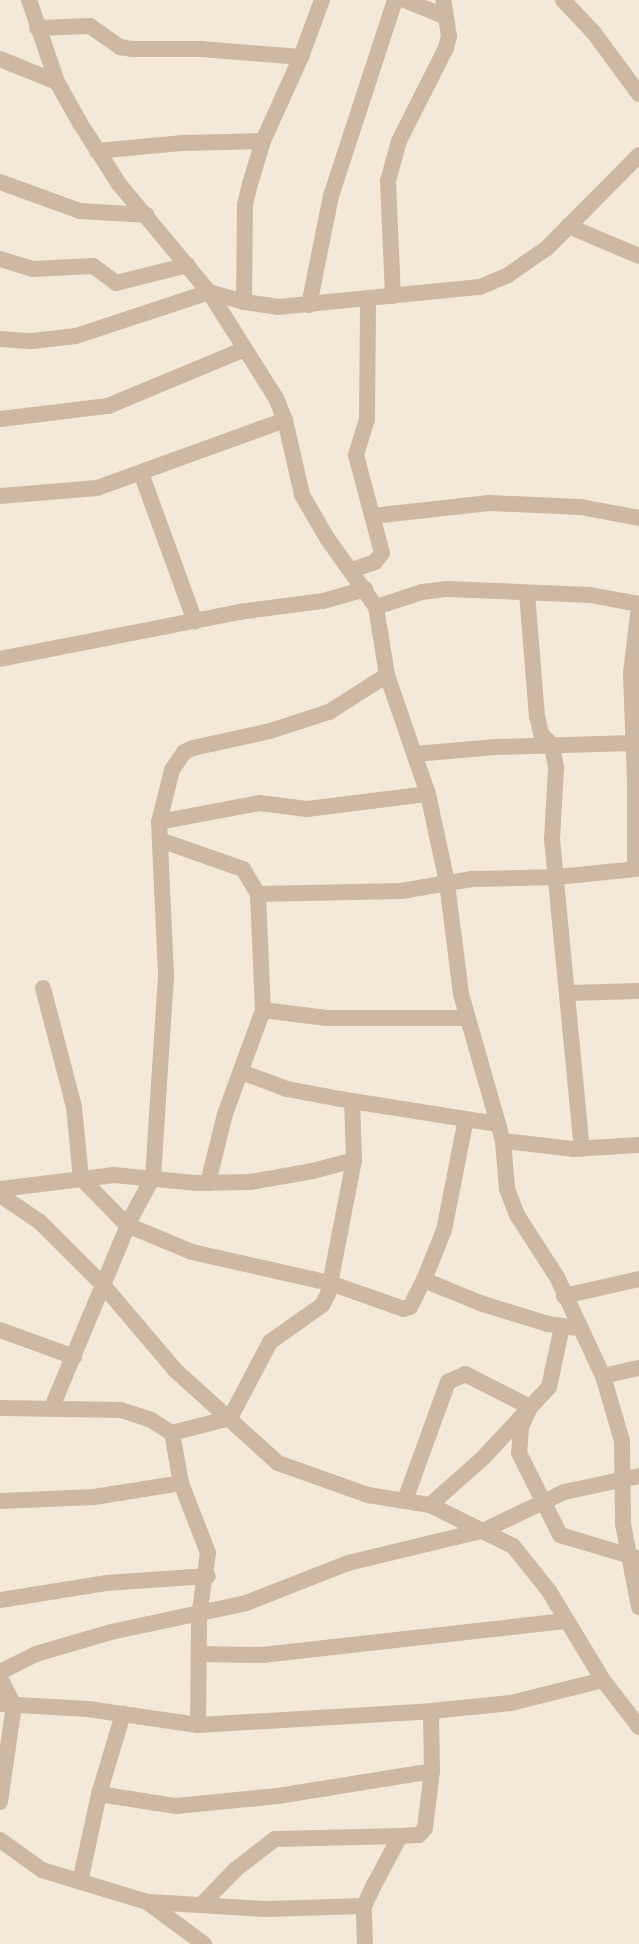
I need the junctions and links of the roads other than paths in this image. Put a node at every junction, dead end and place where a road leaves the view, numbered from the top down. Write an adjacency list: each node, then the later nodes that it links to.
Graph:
1 (29, 0): 7 (street)
2 (322, 0): 8 (street)
3 (395, 0): 25 (street)
4 (405, 0): 6 (street)
5 (563, 0): 11 (street)
6 (445, 8): 22 (street)
7 (37, 28): 8 (street); 10 (street)
8 (301, 57): 12 (street)
9 (0, 59): 10 (street)
10 (57, 82): 13 (street)
11 (639, 94)
12 (263, 141): 13 (street); 24 (street)
13 (97, 151): 16 (street)
14 (639, 155): 17 (street)
15 (0, 182): 16 (street)
16 (147, 215): 20 (street)
17 (568, 226): 18 (street); 22 (street)
18 (639, 256)
19 (0, 259): 20 (street)
20 (188, 265): 21 (street)
21 (209, 292): 24 (street); 26 (street); 27 (street)
22 (393, 296): 23 (street)
23 (368, 298): 25 (street); 32 (street)
24 (244, 302): 25 (street)
25 (309, 305)
26 (0, 339)
27 (245, 349): 28 (street); 29 (street)
28 (0, 419)
29 (285, 420): 30 (street); 34 (street)
30 (141, 473): 31 (street); 39 (street)
31 (0, 496)
32 (372, 516): 33 (street); 34 (street)
33 (639, 518)
34 (352, 570): 35 (street)
35 (365, 589): 38 (street); 39 (street)
36 (527, 593): 37 (street); 38 (street); 43 (street)
37 (639, 606): 42 (street)
38 (376, 607): 41 (street)
39 (195, 621): 40 (street)
40 (0, 659)
41 (387, 675): 44 (street); 47 (street)
42 (632, 743): 43 (street); 45 (street)
43 (552, 745): 44 (street); 50 (street)
44 (415, 754): 46 (street)
45 (637, 783): 49 (street)
46 (428, 794): 47 (street); 51 (street)
47 (159, 822): 48 (street)
48 (160, 840): 52 (street); 66 (street)
49 (637, 869): 50 (street)
50 (558, 877): 51 (street); 55 (street)
51 (447, 883): 52 (street); 57 (street)
52 (258, 894): 56 (street)
53 (43, 988): 67 (street)
54 (639, 991): 55 (street)
55 (568, 993): 64 (street)
56 (263, 1010): 57 (street); 58 (street)
57 (467, 1018): 61 (street)
58 (241, 1072): 59 (street); 68 (street)
59 (352, 1101): 60 (street); 65 (street)
60 (466, 1119): 61 (street); 72 (street)
61 (498, 1124): 62 (street)
62 (503, 1141): 64 (street); 75 (street)
63 (639, 1145): 64 (street)
64 (582, 1149)
65 (354, 1160): 68 (street); 73 (street)
66 (153, 1177): 67 (street); 68 (street); 70 (street)
67 (81, 1178): 69 (street); 70 (street)
68 (208, 1183)
69 (0, 1192): 74 (street)
70 (127, 1225): 73 (street); 74 (street)
71 (639, 1279): 75 (street)
72 (424, 1280): 73 (street); 76 (street)
73 (330, 1283): 84 (street)
74 (103, 1285): 78 (street); 84 (street)
75 (564, 1296): 76 (street)
76 (570, 1327): 80 (street); 82 (street)
77 (0, 1330): 78 (street)
78 (74, 1357): 81 (street)
79 (639, 1368): 80 (street)
80 (603, 1376): 87 (street)
81 (52, 1407): 83 (street); 85 (street)
82 (530, 1407): 89 (street); 90 (street); 92 (street)
83 (0, 1408)
84 (230, 1418): 85 (street); 89 (street)
85 (172, 1433): 88 (street)
86 (639, 1476): 87 (street)
87 (622, 1481): 90 (street); 94 (street)
88 (181, 1483): 91 (street); 95 (street)
89 (405, 1500): 92 (street)
90 (543, 1500): 93 (street); 94 (street)
91 (0, 1501)
92 (430, 1505): 93 (street)
93 (485, 1530): 98 (street); 99 (street)
94 (633, 1557): 97 (street)
95 (208, 1576): 96 (street); 98 (street)
96 (0, 1600)
97 (639, 1607)
98 (199, 1616): 100 (street); 101 (street)
99 (565, 1621): 100 (street); 102 (street)
100 (199, 1654): 106 (street)
101 (0, 1675): 103 (street)
102 (603, 1680): 104 (street); 107 (street)
103 (7, 1704): 105 (street); 110 (street)
104 (431, 1711): 106 (street); 108 (street)
105 (123, 1714): 106 (street); 109 (street)
106 (198, 1725)
107 (639, 1727)
108 (432, 1771): 109 (street); 111 (street)
109 (99, 1794): 113 (street)
110 (0, 1802)
111 (400, 1836): 115 (street); 116 (street)
112 (0, 1840): 113 (street)
113 (80, 1882): 114 (street)
114 (147, 1902): 115 (street); 117 (street)
115 (201, 1905): 116 (street)
116 (364, 1906): 118 (street)
117 (204, 1944)
118 (365, 1944)

